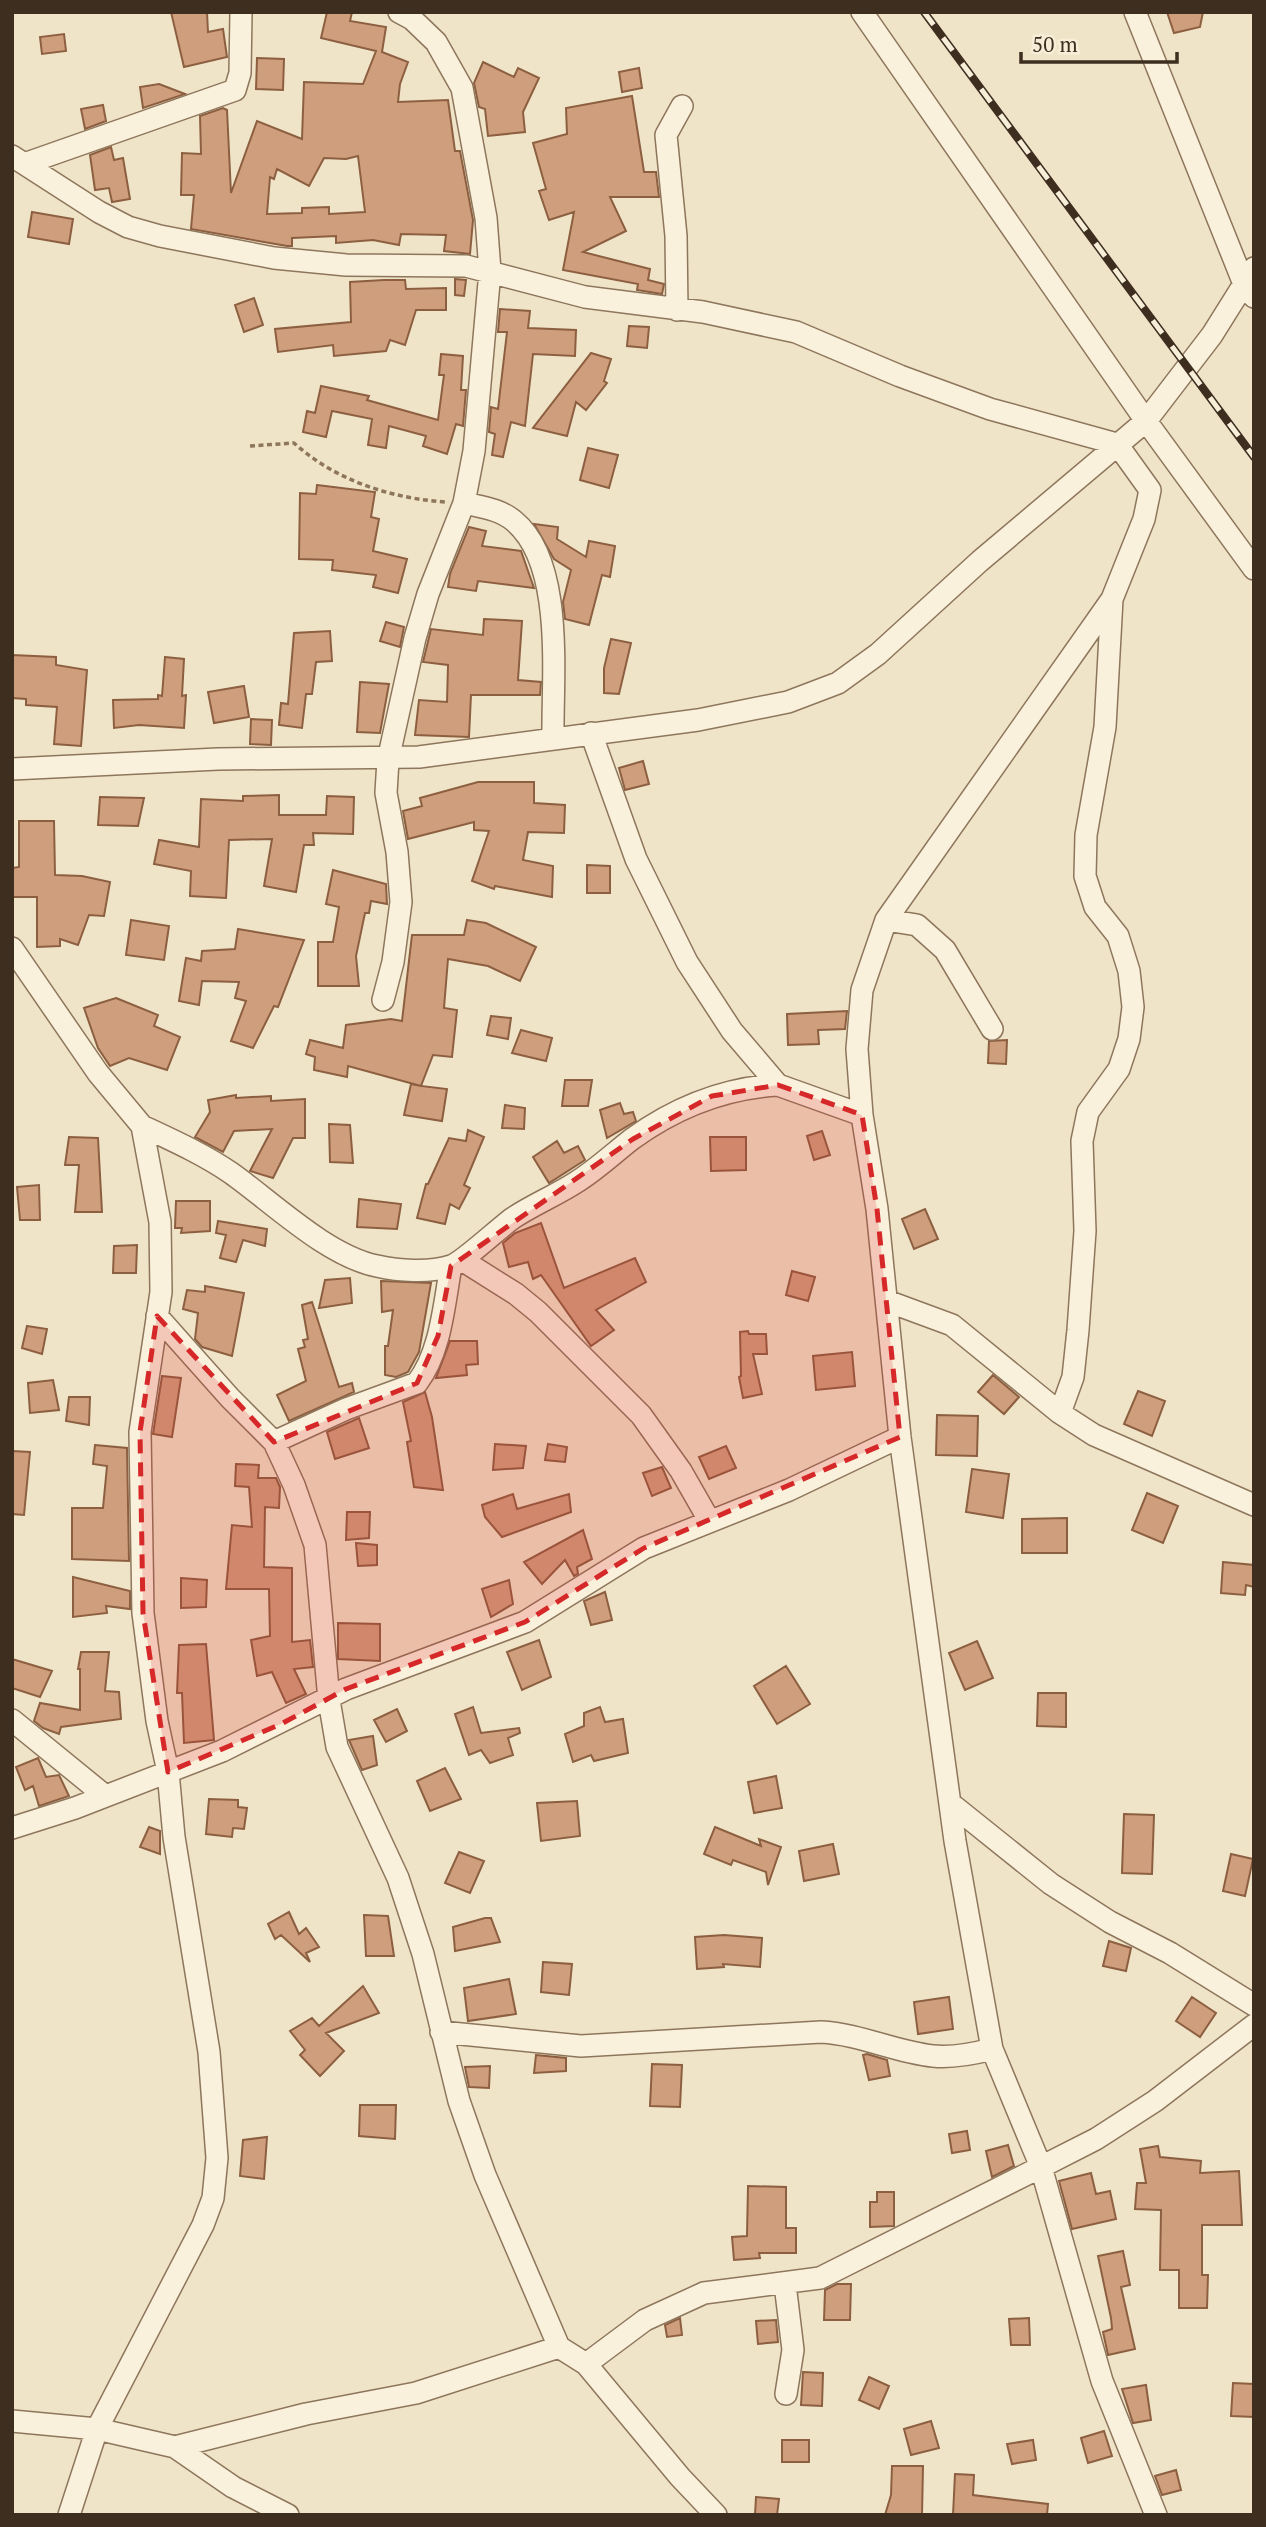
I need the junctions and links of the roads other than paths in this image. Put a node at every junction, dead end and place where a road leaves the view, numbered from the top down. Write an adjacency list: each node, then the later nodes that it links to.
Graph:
1 (241, 12): 6 (street)
2 (399, 12): 7 (street)
3 (862, 12): 10 (street)
4 (1135, 12): 8 (street)
5 (682, 106): 9 (street)
6 (20, 159): 7 (street)
7 (490, 271): 9 (street); 12 (street)
8 (1250, 283): 10 (street)
9 (677, 310): 11 (street)
10 (1146, 421): 11 (street); 13 (street)
11 (1117, 444): 14 (street); 15 (street)
12 (464, 503): 16 (street); 17 (street)
13 (1254, 569)
14 (1112, 598): 19 (street); 29 (street)
15 (592, 733): 16 (street); 23 (street)
16 (553, 738): 17 (street)
17 (388, 760): 18 (street); 21 (street)
18 (12, 769)
19 (887, 920): 22 (street); 24 (street)
20 (12, 948): 25 (street)
21 (383, 1000)
22 (992, 1029)
23 (778, 1085): 24 (street); 26 (street)
24 (862, 1115): 27 (street)
25 (142, 1126): 26 (street); 28 (street)
26 (456, 1263): 31 (street); 33 (street)
27 (887, 1301): 29 (street); 30 (street)
28 (157, 1316): 31 (street); 36 (street)
29 (1060, 1413): 32 (street)
30 (900, 1437): 33 (street); 38 (street)
31 (274, 1442): 34 (street)
32 (1254, 1505)
33 (709, 1520): 34 (street)
34 (329, 1700): 36 (street); 42 (street)
35 (12, 1720): 37 (street)
36 (168, 1772): 37 (street); 50 (street)
37 (104, 1796): 39 (street)
38 (950, 1803): 40 (street); 43 (street)
39 (12, 1828)
40 (1254, 2005)
41 (1254, 2025): 44 (street)
42 (441, 2032): 43 (street); 46 (street)
43 (992, 2049): 44 (street)
44 (1041, 2167): 45 (street); 57 (street)
45 (785, 2284): 47 (street); 48 (street)
46 (559, 2347): 47 (street); 51 (street)
47 (586, 2364): 52 (street)
48 (786, 2394)
49 (13, 2419): 50 (street)
50 (97, 2429): 51 (street); 53 (street)
51 (175, 2447): 54 (street)
52 (680, 2477): 55 (street); 56 (street)
53 (69, 2515)
54 (288, 2515)
55 (693, 2515)
56 (716, 2515)
57 (1156, 2515)

